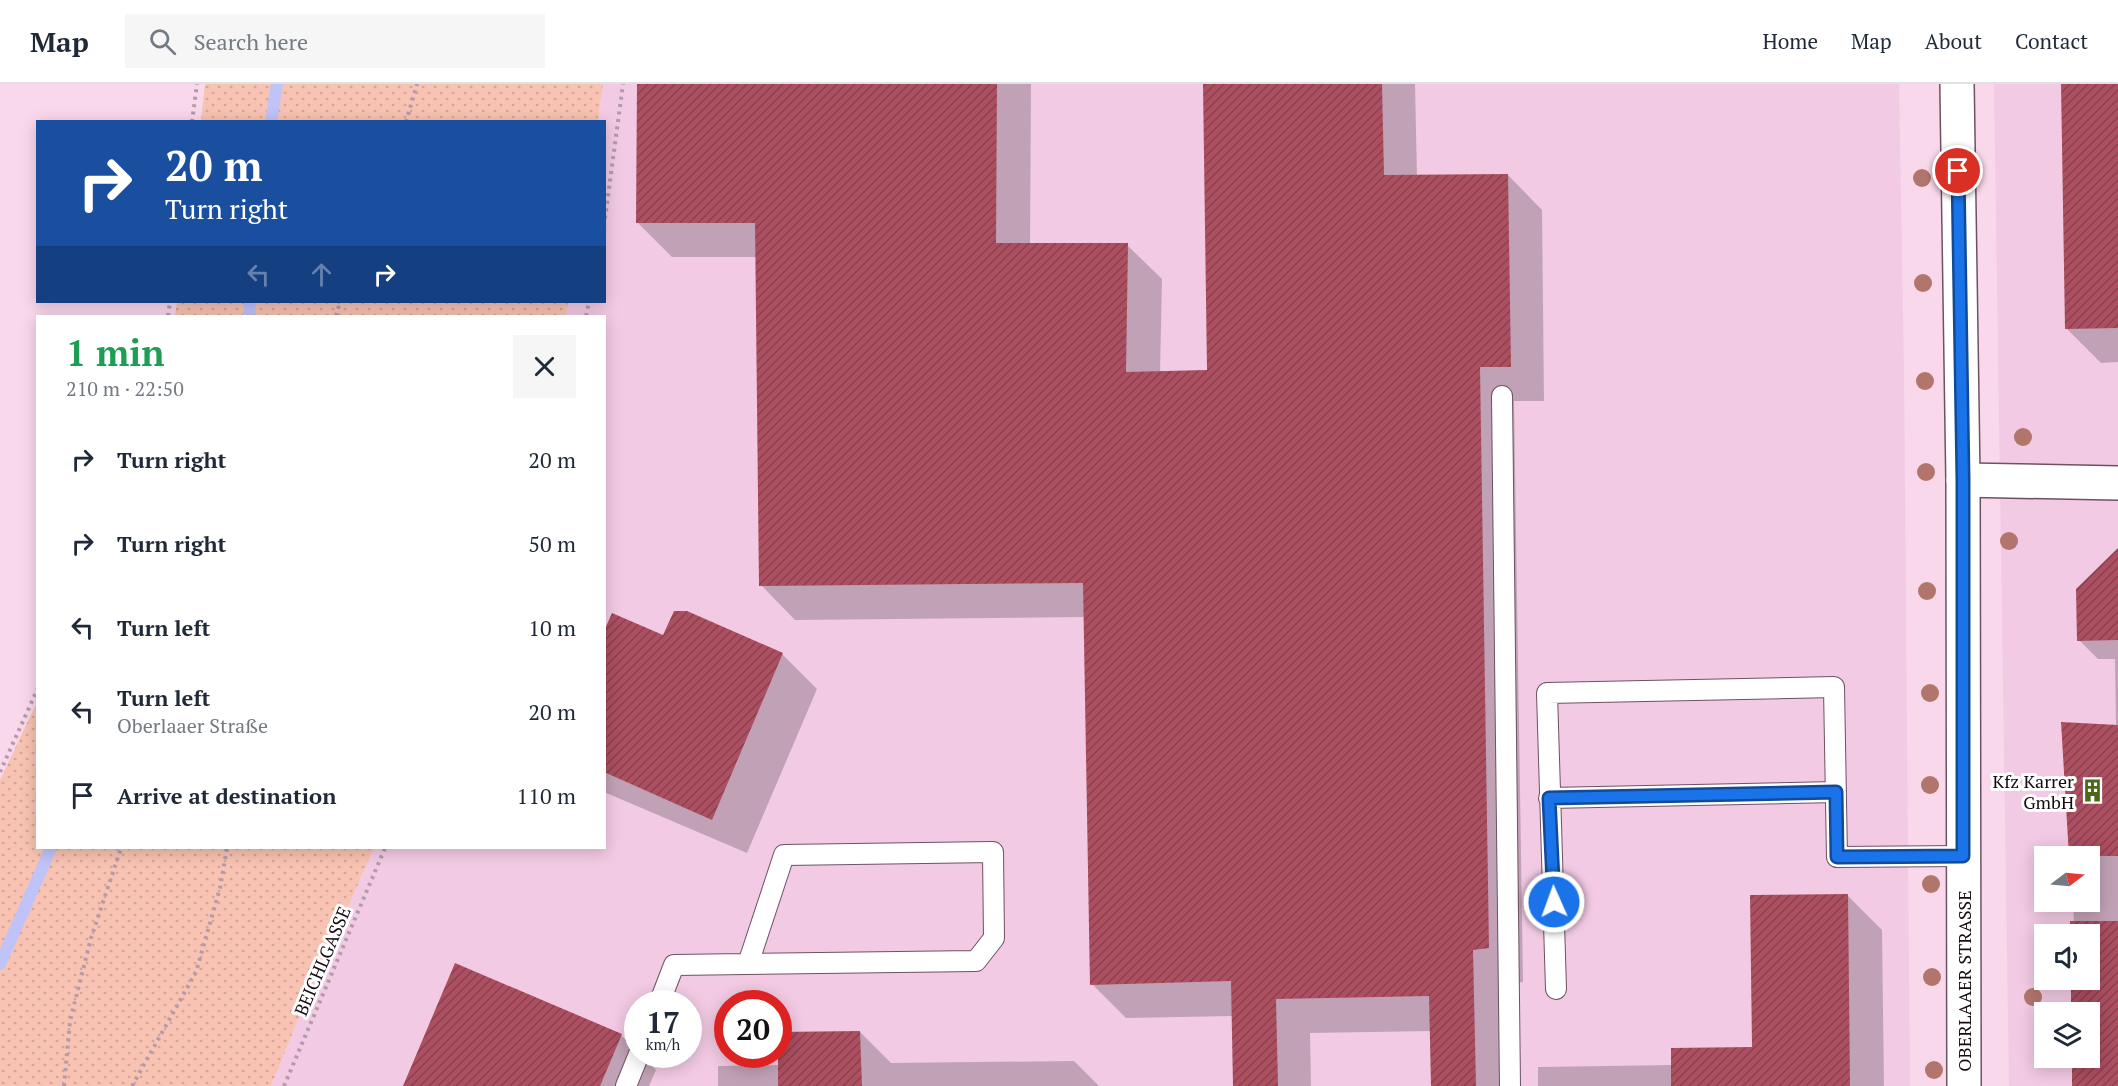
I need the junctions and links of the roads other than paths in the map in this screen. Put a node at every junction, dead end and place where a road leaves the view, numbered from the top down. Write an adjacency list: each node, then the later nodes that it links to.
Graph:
1 (1957, 84): 3 (main road, OBERLAAER STRASSE)
2 (1502, 396): 13 (lane)
3 (1963, 480): 4 (main road); 7 (main road, OBERLAAER STRASSE)
4 (2118, 483)
5 (1836, 792): 6 (lane); 6 (lane); 7 (lane)
6 (1549, 798): 9 (lane)
7 (1963, 856): 14 (main road, OBERLAAER STRASSE)
8 (748, 964): 8 (lane); 10 (lane)
9 (1556, 989)
10 (664, 990)
11 (633, 1068): 12 (lane)
12 (626, 1086)
13 (1510, 1086)
14 (1964, 1086)

